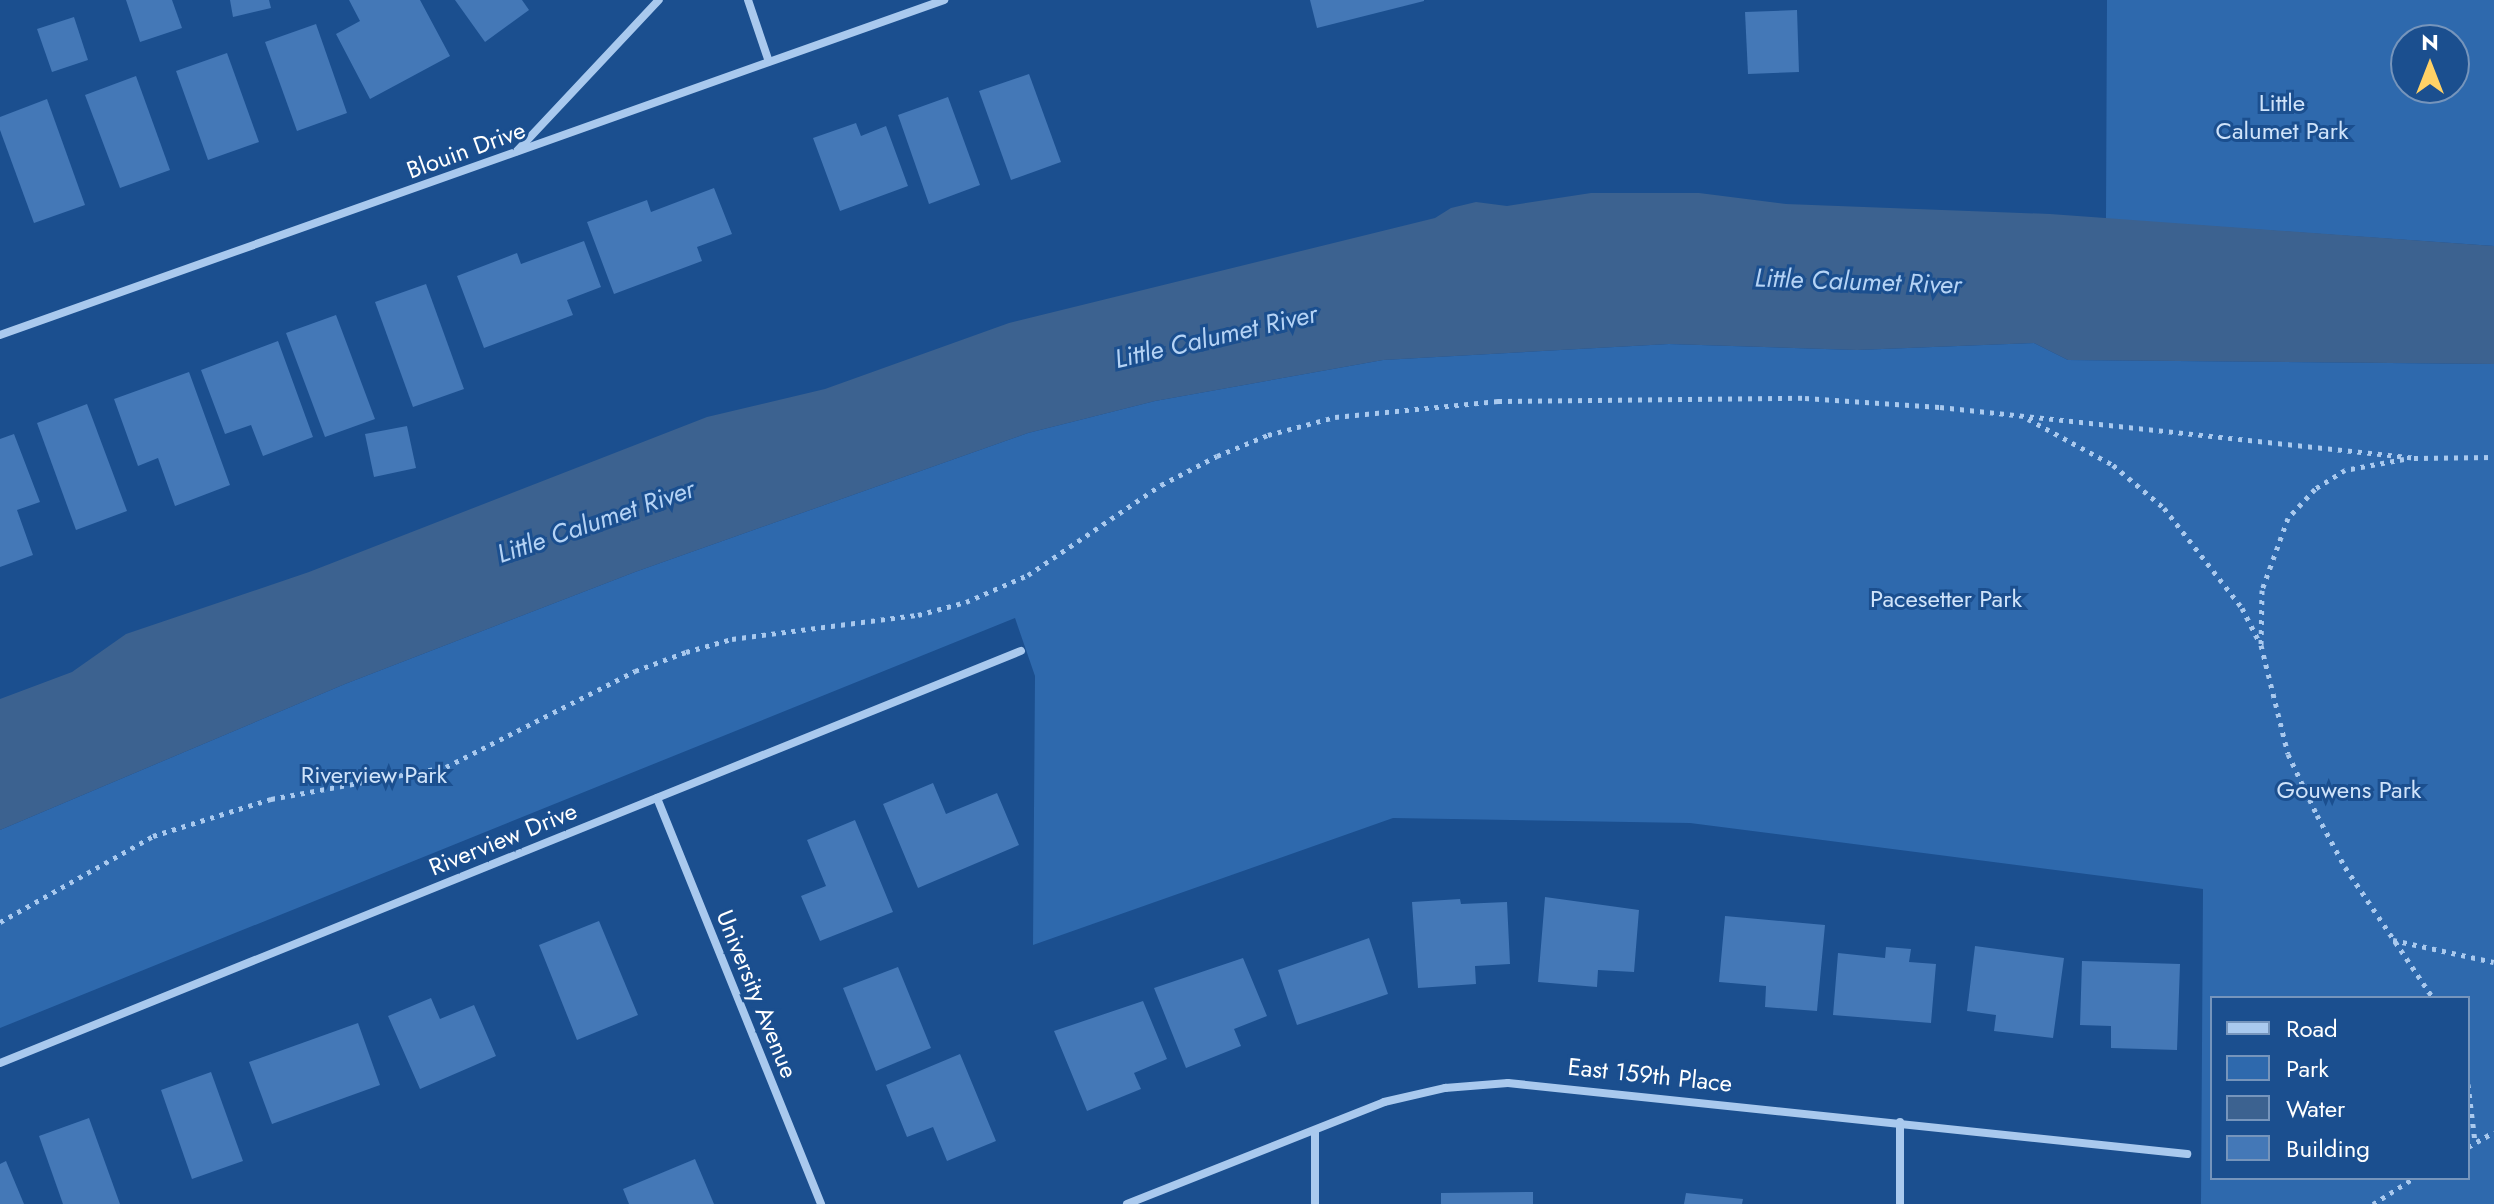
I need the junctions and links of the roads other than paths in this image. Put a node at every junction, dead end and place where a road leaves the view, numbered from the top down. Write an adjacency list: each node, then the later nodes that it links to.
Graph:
1 (659, 0): 5 (street)
2 (748, 0): 4 (street)
3 (944, 0): 4 (street, Blouin Drive)
4 (769, 62): 5 (street, Blouin Drive)
5 (515, 154): 6 (street, Blouin Drive)
6 (0, 335)
7 (1021, 651): 8 (street, Riverview Drive)
8 (657, 798): 9 (street, Riverview Drive); 13 (street, University Avenue)
9 (0, 1063)
10 (1900, 1122): 11 (street, East 159th Place); 12 (street, East 159th Place); 16 (street)
11 (1315, 1131): 14 (street, East 159th Place); 15 (street)
12 (2187, 1154)
13 (821, 1204)
14 (1127, 1204)
15 (1315, 1204)
16 (1900, 1204)

